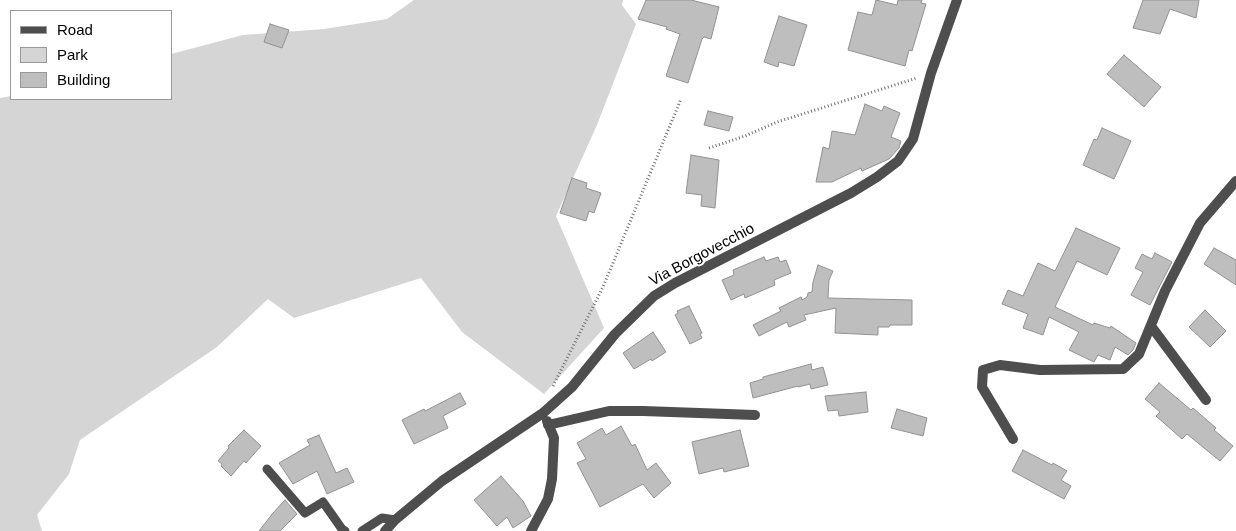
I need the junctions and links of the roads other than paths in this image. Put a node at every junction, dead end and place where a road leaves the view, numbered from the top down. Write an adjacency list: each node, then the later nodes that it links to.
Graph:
1 (957, 0): 5 (street, Via Borgovecchio)
2 (1236, 181): 3 (street)
3 (1151, 326): 4 (street); 8 (street)
4 (1206, 400)
5 (543, 413): 7 (street); 10 (street, Via Borgovecchio)
6 (755, 415): 7 (street)
7 (548, 425): 14 (street)
8 (1013, 439)
9 (267, 469): 11 (lane)
10 (395, 520): 12 (lane); 13 (street, Via Borgovecchio)
11 (345, 531)
12 (362, 531)
13 (386, 531)
14 (531, 531)

